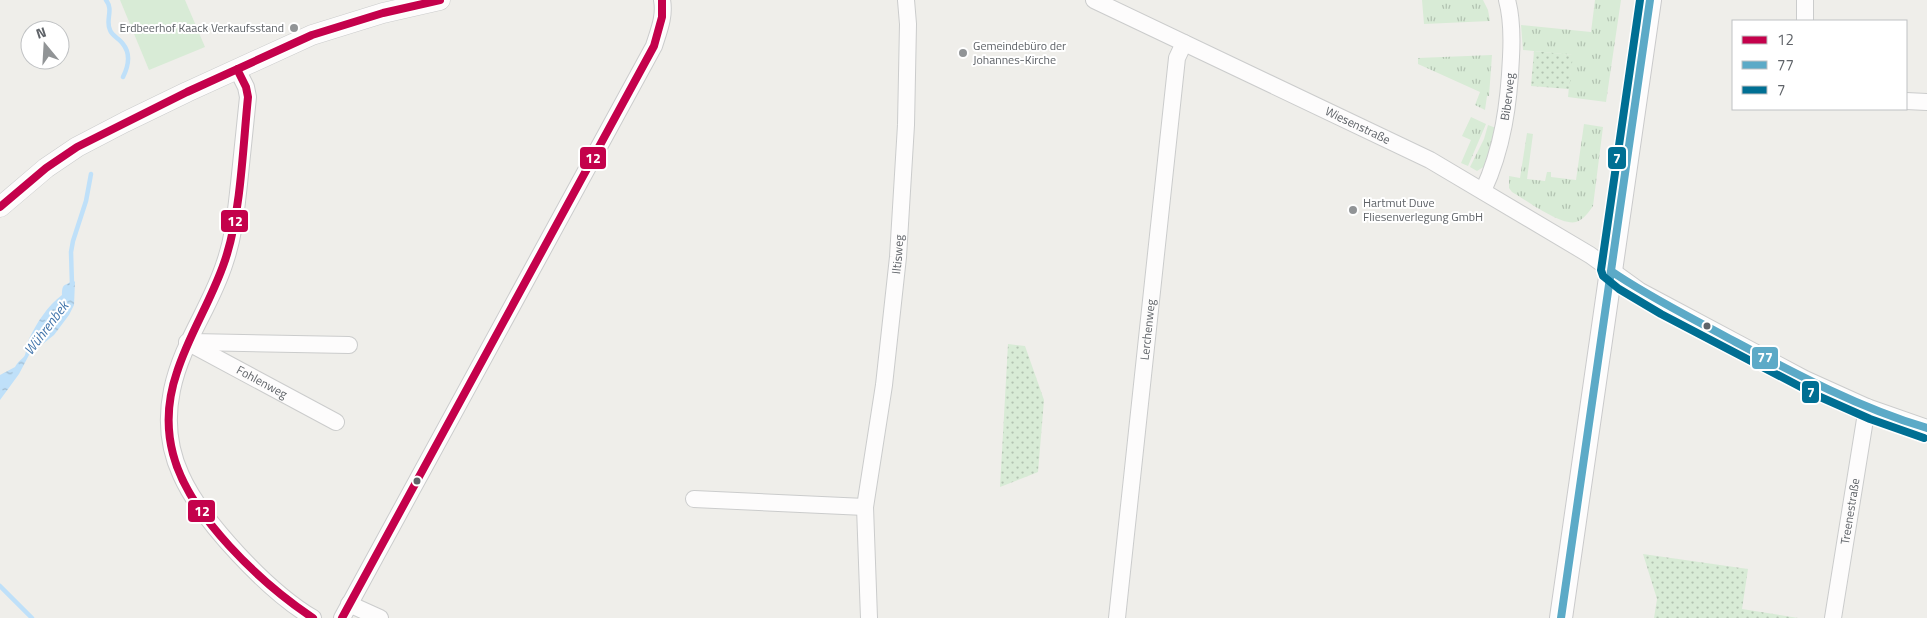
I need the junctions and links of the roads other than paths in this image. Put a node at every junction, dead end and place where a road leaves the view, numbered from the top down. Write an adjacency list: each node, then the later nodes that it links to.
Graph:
1 (440, 0): 10 (street)
2 (662, 0): 23 (street)
3 (906, 0): 22 (street, Iltisweg)
4 (1094, 0): 9 (street, Wiesenstraße)
5 (1507, 0): 13 (street, Biberweg)
6 (1650, 0): 15 (main road)
7 (1805, 0): 8 (street)
8 (1805, 20)
9 (1184, 43): 13 (street, Wiesenstraße); 27 (street, Lerchenweg)
10 (237, 69): 14 (street); 16 (street)
11 (1907, 102): 12 (street)
12 (1927, 102)
13 (1483, 191): 15 (street, Wiesenstraße)
14 (0, 207)
15 (1611, 270): 18 (street, Wiesenstraße); 28 (main road)
16 (187, 342): 17 (street); 19 (street, Fohlenweg); 24 (street)
17 (349, 345)
18 (1867, 407): 20 (street, Wiesenstraße); 29 (street, Treenestraße)
19 (336, 422)
20 (1927, 428)
21 (694, 499): 22 (street)
22 (865, 507): 26 (street, Iltisweg)
23 (346, 611): 25 (street)
24 (313, 618)
25 (380, 618)
26 (869, 618)
27 (1117, 618)
28 (1561, 618)
29 (1833, 618)

